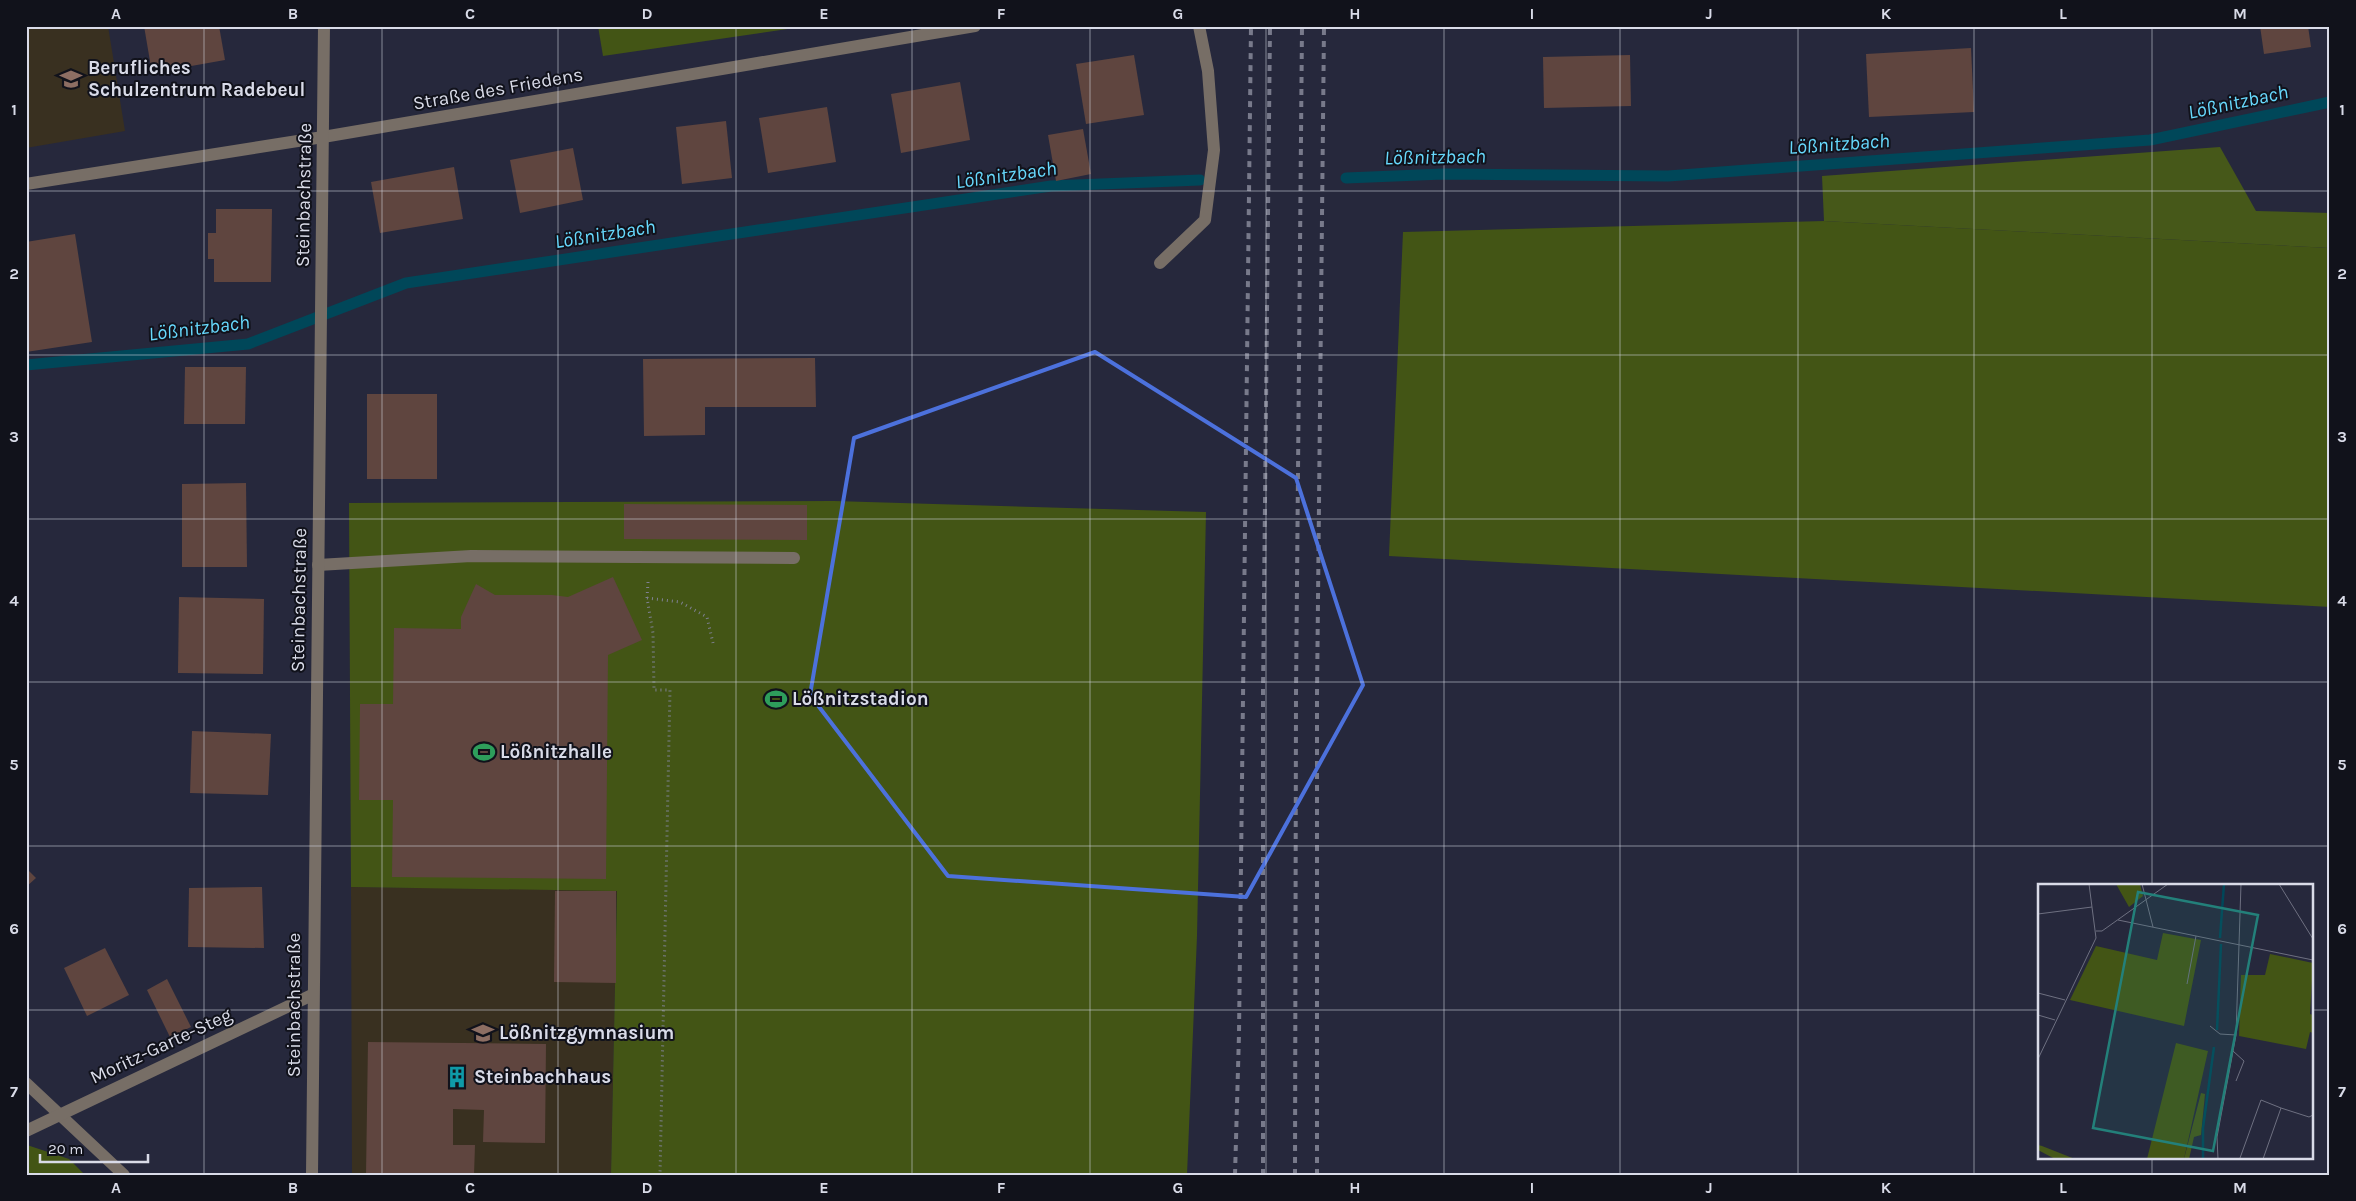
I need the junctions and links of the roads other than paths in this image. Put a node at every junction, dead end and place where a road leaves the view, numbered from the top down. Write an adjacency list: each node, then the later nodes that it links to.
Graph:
1 (324, 26): 4 (street, Steinbachstraße)
2 (975, 26): 4 (street, Straße des Friedens)
3 (1199, 26): 6 (street)
4 (323, 137): 5 (street, Straße des Friedens); 8 (street, Steinbachstraße)
5 (26, 184)
6 (1160, 263)
7 (794, 558): 8 (street)
8 (318, 566): 9 (street, Steinbachstraße)
9 (312, 995): 11 (street, Moritz-Garte-Steg); 14 (street, Steinbachstraße)
10 (26, 1083): 11 (street)
11 (60, 1115): 12 (street, Moritz-Garte-Steg); 13 (street)
12 (26, 1131)
13 (124, 1175)
14 (312, 1175)

